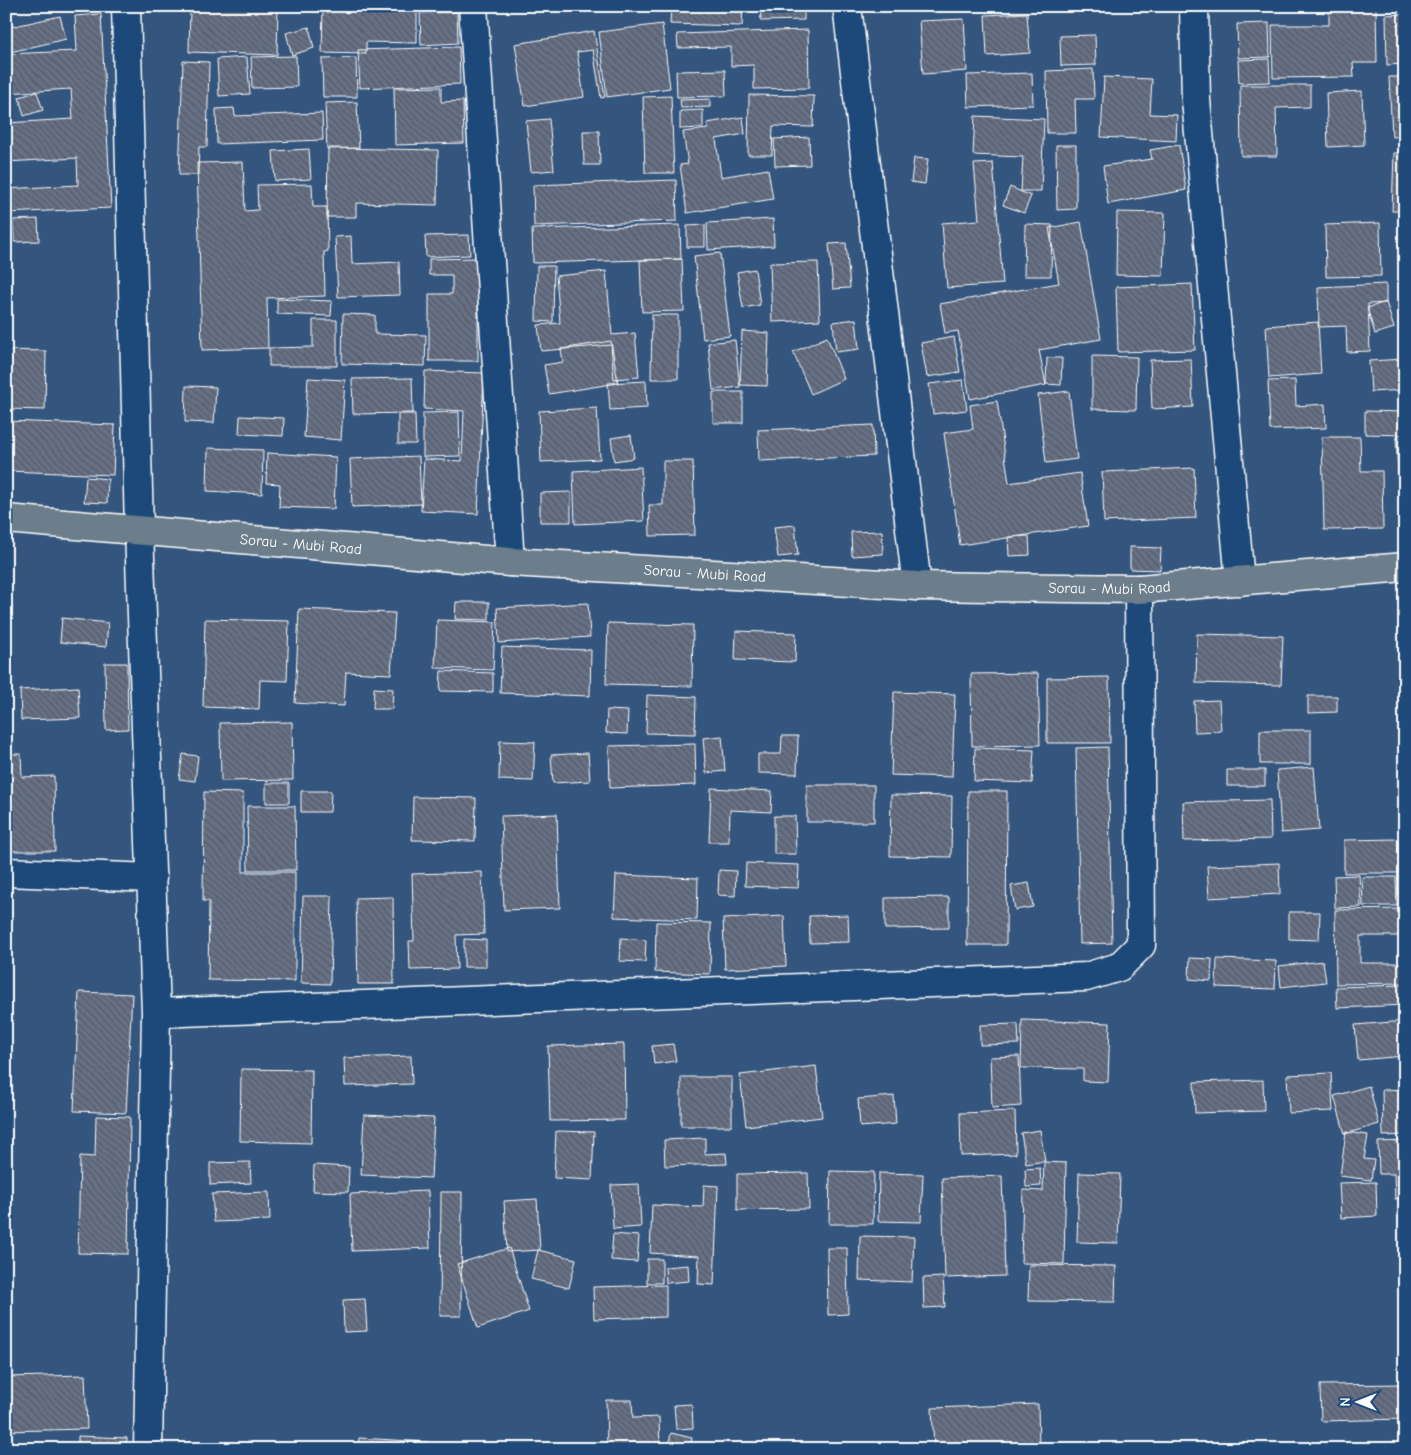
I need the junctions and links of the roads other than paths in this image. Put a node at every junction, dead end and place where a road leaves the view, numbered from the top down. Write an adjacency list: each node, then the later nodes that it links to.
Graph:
1 (126, 6): 6 (street)
2 (473, 6): 7 (street)
3 (848, 6): 10 (street)
4 (1194, 6): 9 (street)
5 (6, 519): 6 (main road, Sorau - Mubi Road)
6 (139, 530): 7 (main road, Sorau - Mubi Road); 13 (street)
7 (510, 562): 10 (main road, Sorau - Mubi Road)
8 (1405, 567): 9 (main road, Sorau - Mubi Road)
9 (1240, 581): 11 (main road, Sorau - Mubi Road)
10 (917, 586): 11 (main road, Sorau - Mubi Road)
11 (1139, 589): 14 (street)
12 (6, 872): 13 (street)
13 (152, 878): 14 (street)
14 (156, 1013): 15 (street)
15 (148, 1449)

